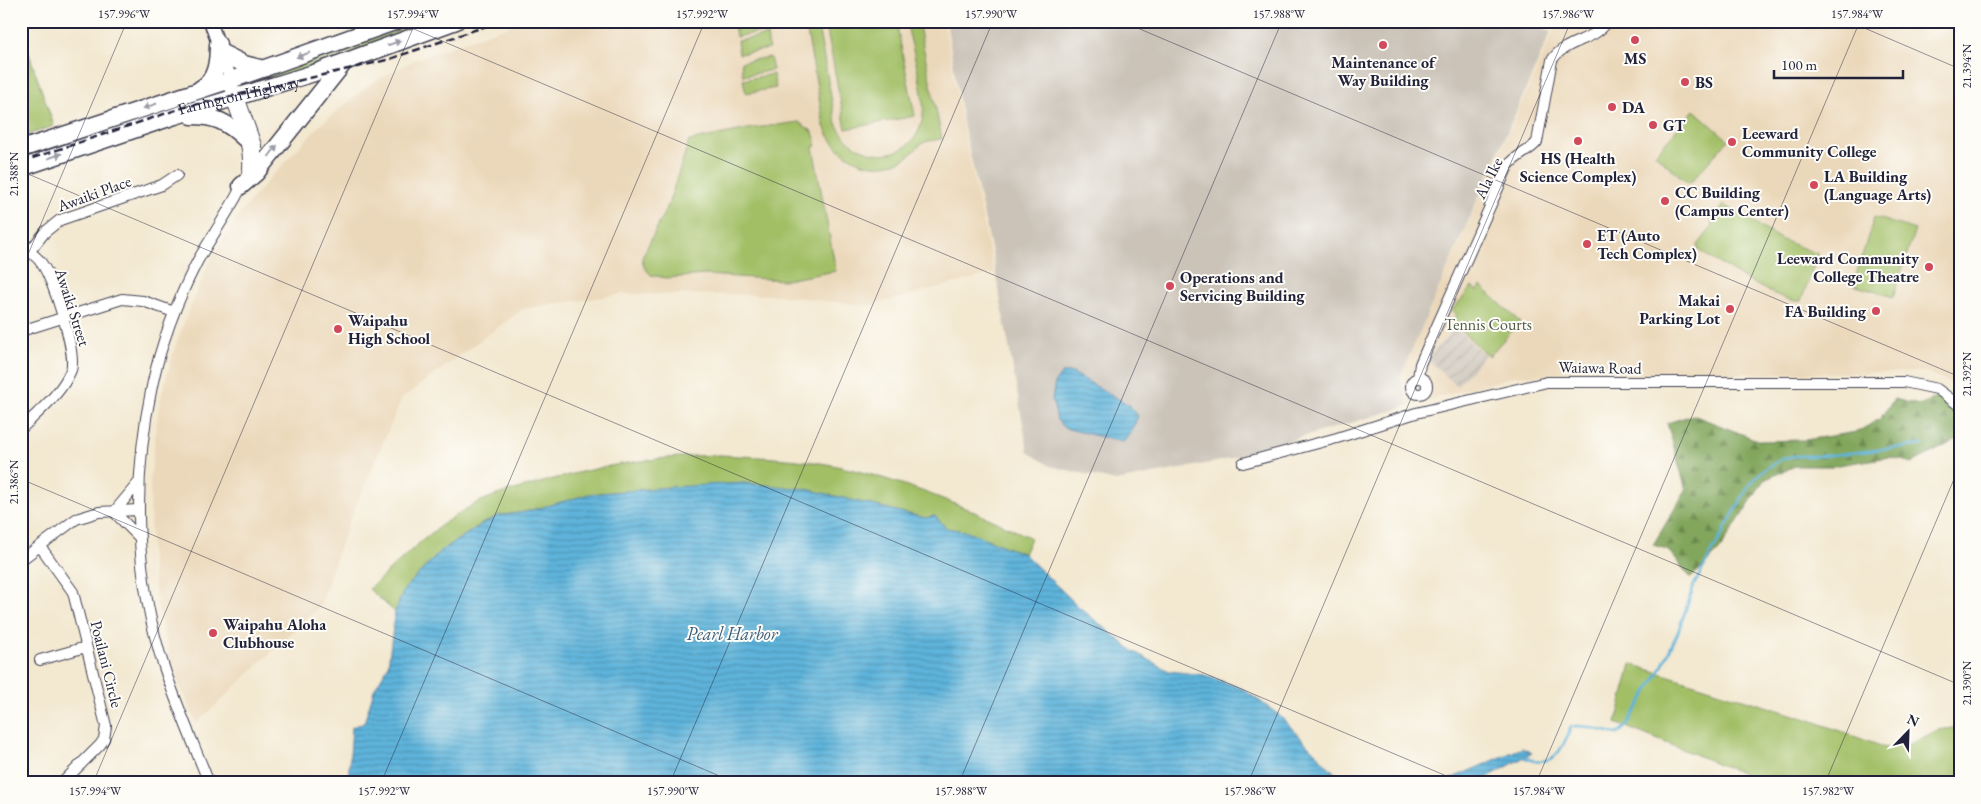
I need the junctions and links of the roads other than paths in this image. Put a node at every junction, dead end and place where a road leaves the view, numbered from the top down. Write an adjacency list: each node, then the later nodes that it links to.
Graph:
1 (210, 21): 5 (street)
2 (397, 21): 7 (main road, Farrington Highway, one-way to 7)
3 (456, 21): 6 (main road, Farrington Highway, one-way to 3)
4 (1608, 21): 22 (street, Ala Ike)
5 (220, 49): 7 (main road); 8 (street); 9 (main road)
6 (348, 59): 10 (main road, Farrington Highway); 17 (main road, one-way to 6)
7 (264, 69): 8 (main road, Farrington Highway)
8 (231, 80): 9 (main road, Farrington Highway); 10 (street)
9 (196, 91): 13 (main road, Farrington Highway, one-way to 13)
10 (236, 98): 11 (main road, Farrington Highway); 12 (street); 15 (street)
11 (175, 116): 12 (main road); 14 (main road, Farrington Highway, one-way to 11)
12 (244, 138): 15 (street)
13 (21, 150)
14 (21, 168)
15 (248, 170): 17 (street)
16 (176, 175): 18 (street, Awaiki Place)
17 (241, 186): 19 (street)
18 (25, 249): 20 (street, Awaiki Street)
19 (174, 312): 20 (street); 26 (street)
20 (62, 318): 21 (street); 24 (street, Awaiki Street)
21 (21, 331)
22 (1418, 378)
23 (1960, 406): 25 (street, Waiawa Road)
24 (21, 429)
25 (1243, 463)
26 (139, 482): 27 (street); 28 (street)
27 (138, 510): 28 (street); 29 (street)
28 (114, 512): 29 (street); 30 (street)
29 (140, 537): 35 (street)
30 (40, 546): 31 (street); 32 (street, Poailani Circle)
31 (21, 560)
32 (86, 647): 33 (street); 34 (street, Poailani Circle)
33 (40, 660)
34 (62, 783)
35 (209, 783)

